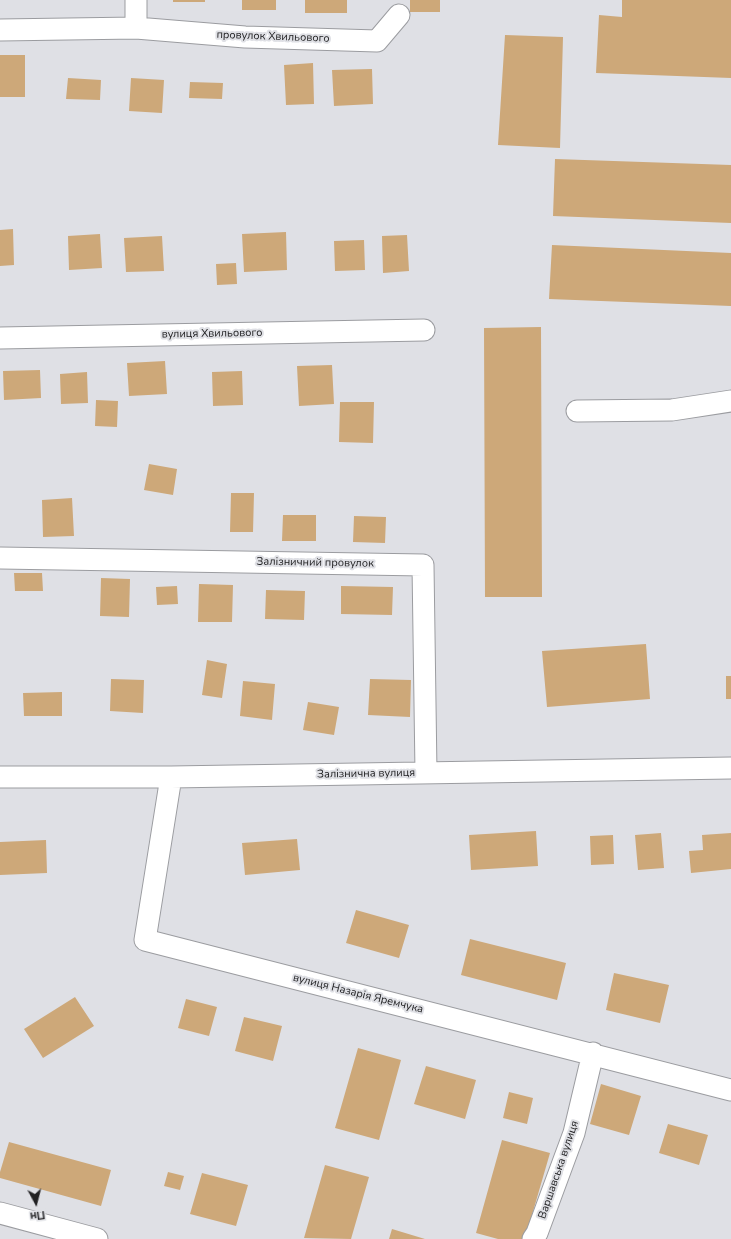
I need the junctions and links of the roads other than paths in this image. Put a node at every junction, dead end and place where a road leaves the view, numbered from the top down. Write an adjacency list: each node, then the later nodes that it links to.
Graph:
1 (136, 0): 3 (street)
2 (398, 15): 3 (street, провулок Хвильового)
3 (136, 28): 4 (street, провулок Хвильового)
4 (0, 30)
5 (424, 330): 6 (street, вулиця Хвильового)
6 (0, 338)
7 (731, 401): 8 (street)
8 (577, 411)
9 (0, 558): 11 (street, Залізничний провулок)
10 (731, 768): 11 (street, Залізнична вулиця)
11 (426, 773): 13 (street, Залізнична вулиця)
12 (0, 777): 13 (street, Залізнична вулиця)
13 (171, 778): 14 (street, вулиця Назарія Яремчука)
14 (593, 1054): 15 (street, вулиця Назарія Яремчука); 18 (street, Варшавська вулиця)
15 (731, 1090)
16 (0, 1213): 17 (street)
17 (97, 1239)
18 (533, 1239)

